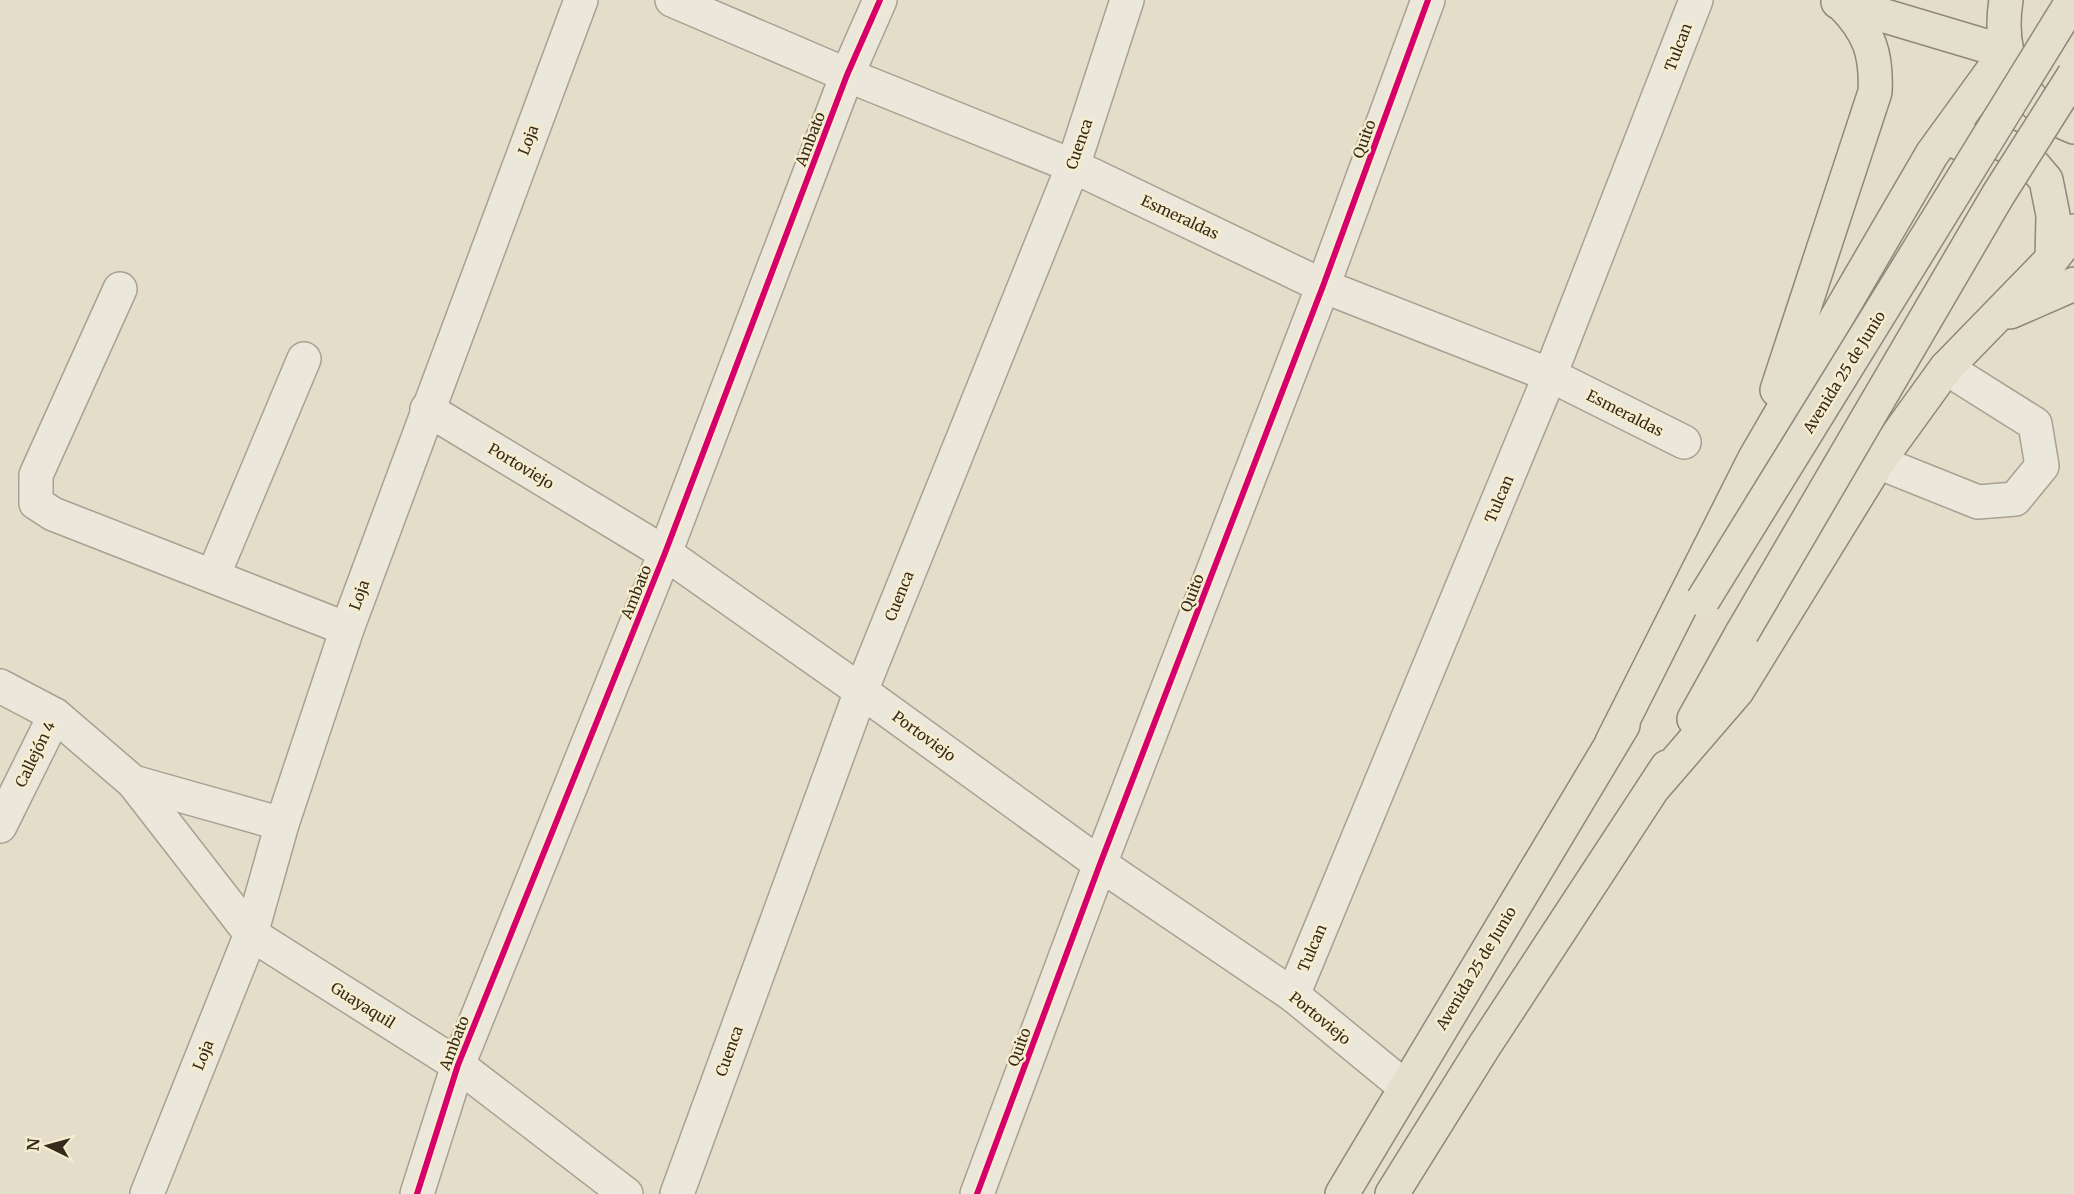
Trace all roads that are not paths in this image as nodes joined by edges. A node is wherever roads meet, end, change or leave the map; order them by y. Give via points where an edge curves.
1 (581, 0) edge
2 (672, 0) edge
3 (880, 0) edge
4 (1126, 0) edge
5 (1428, 0) edge
6 (1696, 0) edge
7 (2006, 0) edge
8 (2073, 0) edge
9 (1838, 2) edge
10 (2006, 52) junction
11 (847, 75) junction
12 (2074, 75) edge
13 (2074, 127) edge
14 (1932, 154) junction
15 (1073, 166) junction
16 (2074, 231) edge
17 (2052, 259) junction
18 (2074, 284) edge
19 (1323, 286) junction
20 (120, 289) dead end
21 (1994, 319) junction
22 (304, 359) dead end
23 (1946, 368) junction
24 (1550, 375) junction
25 (427, 409) junction
26 (1684, 442) dead end
27 (1755, 458) junction
28 (1878, 462) junction
29 (665, 553) junction
30 (213, 576) junction
31 (347, 629) junction
32 (0, 686) edge
33 (861, 691) junction
34 (55, 714) junction
35 (1611, 742) junction
36 (133, 782) junction
37 (1656, 785) junction
38 (282, 824) junction
39 (0, 826) edge
40 (1100, 864) junction
41 (251, 934) junction
42 (1293, 995) junction
43 (458, 1065) junction
44 (1405, 1087) junction
45 (147, 1194) edge
46 (417, 1194) edge
47 (626, 1194) edge
48 (677, 1194) edge
49 (977, 1194) edge
50 (1342, 1194) edge
51 (1392, 1194) edge

1 - 25 street, Loja
2 - 11 street, Esmeraldas
3 - 11 street, Ambato
4 - 15 street, Cuenca
5 - 19 street, Quito
6 - 24 street, Tulcan
7 - 10 main road via 2002,21
8 - 35 main road, Avenida 25 de Junio, bridge via 1703,600
9 - 10 main road
9 - 27 main road via 1856,18 1867,36 1874,55 1875,92
10 - 13 main road via 2016,80 2034,102 2057,120
10 - 14 main road, Avenida 25 de Junio
11 - 15 street, Esmeraldas
11 - 29 street, Ambato
12 - 37 main road, bridge via 1998,195
14 - 17 main road via 1961,142 1991,139 2023,153 2046,180 2053,215
14 - 27 main road, Avenida 25 de Junio
15 - 19 street, Esmeraldas
15 - 33 street, Cuenca
16 - 17 main road
17 - 21 main road
18 - 21 main road
19 - 24 street, Esmeraldas
19 - 40 street, Quito
20 - 30 street via 36,475 36,503 53,514
21 - 23 main road
22 - 30 street
23 - 28 main road
23 - 28 street via 2035,424 2042,466 2015,499 1978,502
24 - 26 street, Esmeraldas
24 - 42 street, Tulcan
25 - 29 street, Portoviejo
25 - 31 street, Loja
27 - 35 main road, Avenida 25 de Junio
28 - 37 main road via 1737,691
29 - 33 street, Portoviejo
29 - 43 street, Ambato
30 - 31 street
31 - 38 street, Loja
32 - 34 street, Guayaquil
33 - 40 street, Portoviejo
33 - 48 street, Cuenca
34 - 36 street, Guayaquil
34 - 39 street, Callejón 4
35 - 44 main road, Avenida 25 de Junio
36 - 38 street, Guayaquil
36 - 41 street, Guayaquil
37 - 51 main road via 1489,1038
38 - 41 street, Loja
40 - 42 street, Portoviejo
40 - 49 street, Quito
41 - 43 street, Guayaquil
41 - 45 street, Loja
42 - 44 street, Portoviejo
43 - 46 street, Ambato
43 - 47 street, Guayaquil
44 - 50 main road, Avenida 25 de Junio

